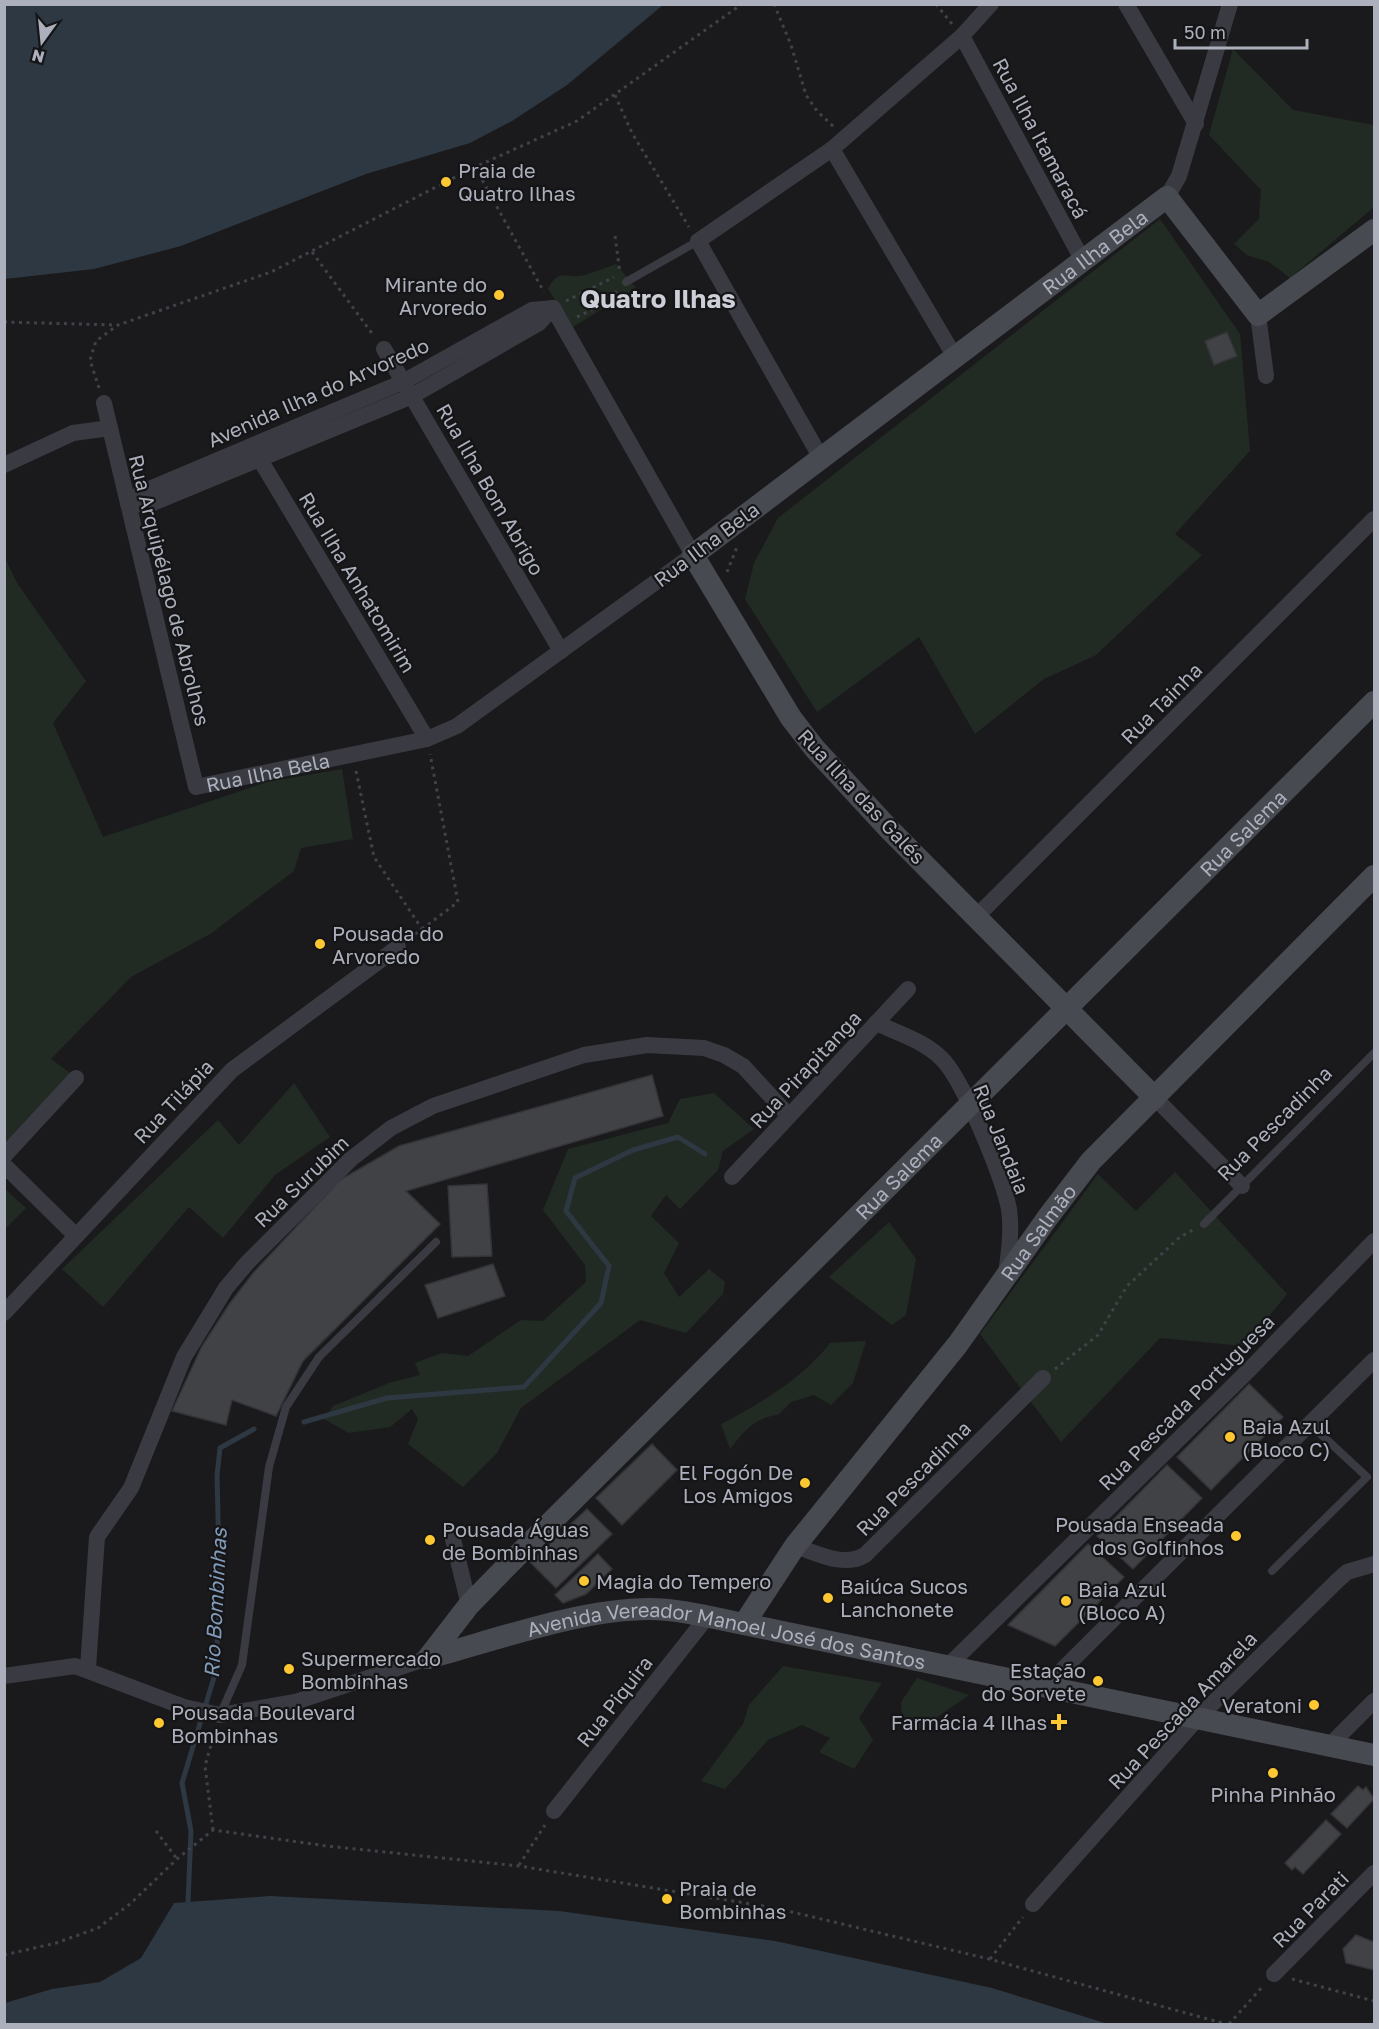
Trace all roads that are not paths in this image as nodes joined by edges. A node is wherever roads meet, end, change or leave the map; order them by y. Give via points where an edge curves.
1 (991, 4) edge
2 (1126, 4) edge
3 (1230, 4) edge
4 (962, 36) junction
5 (1196, 124) junction
6 (832, 149) junction
7 (1167, 197) junction
8 (1374, 231) edge
9 (698, 241) junction
10 (1083, 261) junction
11 (626, 282) road end
12 (553, 308) joint
13 (1258, 315) junction
14 (384, 349) road end
15 (955, 357) junction
16 (1266, 376) dead end
17 (407, 389) junction
18 (104, 403) road end
19 (110, 428) junction
20 (256, 453) junction
21 (821, 458) junction
22 (4, 465) edge
23 (128, 503) junction
24 (1374, 519) edge
25 (693, 555) junction
26 (561, 651) junction
27 (1374, 702) edge
28 (427, 739) junction
29 (196, 787) joint
30 (1374, 876) edge
31 (977, 916) junction
32 (398, 947) road end
33 (908, 989) dead end
34 (1068, 1008) junction
35 (876, 1023) junction
36 (1374, 1053) edge
37 (76, 1078) dead end
38 (1155, 1098) junction
39 (970, 1107) junction
40 (789, 1116) junction
41 (4, 1156) edge
42 (4, 1166) edge
43 (732, 1177) dead end
44 (1242, 1186) junction
45 (1204, 1224) road end
46 (76, 1236) junction
47 (1374, 1241) edge
48 (436, 1242) dead end
49 (1006, 1278) junction
50 (4, 1313) edge
51 (1374, 1360) edge
52 (1043, 1378) road end
53 (1311, 1425) junction
54 (451, 1531) dead end
55 (795, 1546) junction
56 (1374, 1564) edge
57 (1272, 1572) dead end
58 (469, 1605) junction
59 (707, 1617) junction
60 (744, 1624) junction
61 (428, 1658) junction
62 (947, 1667) junction
63 (88, 1668) junction
64 (4, 1676) edge
65 (1045, 1687) junction
66 (1374, 1701) edge
67 (218, 1715) junction
68 (1197, 1719) junction
69 (1329, 1746) junction
70 (1374, 1755) edge
71 (554, 1811) road end
72 (1374, 1873) edge
73 (1033, 1904) road end
74 (1274, 1974) road end

1 - 4 street
2 - 5 street
3 - 5 street
4 - 6 street
4 - 10 street, Rua Ilha Itamaracá
5 - 7 street via 1179,176
6 - 9 street
6 - 15 street
7 - 10 main road, Rua Ilha Bela
7 - 13 main road
8 - 13 main road
9 - 11 lane
9 - 21 street
10 - 15 main road, Rua Ilha Bela
12 - 17 street, Avenida Ilha do Arvoredo via 532,310
12 - 25 street, Rua Ilha das Galés
13 - 16 street
14 - 17 street, Rua Ilha Bom Abrigo
15 - 21 main road, Rua Ilha Bela
17 - 20 street, Avenida Ilha do Arvoredo
17 - 26 street, Rua Ilha Bom Abrigo
18 - 19 street, Rua Arquipélago de Abrolhos
19 - 22 street via 73,433
19 - 23 street, Rua Arquipélago de Abrolhos
20 - 23 street, Avenida Ilha do Arvoredo via 142,492
20 - 28 street, Rua Ilha Anhatomirim
21 - 25 main road, Rua Ilha Bela
23 - 29 street, Rua Arquipélago de Abrolhos
24 - 31 street, Rua Tainha
25 - 26 street, Rua Ilha Bela
25 - 31 main road, Rua Ilha das Galés via 791,717 815,749
26 - 28 street, Rua Ilha Bela via 457,726
27 - 34 main road, Rua Salema
28 - 29 street, Rua Ilha Bela
30 - 38 main road, Rua Salmão
31 - 34 main road, Rua Ilha das Galés
32 - 46 street, Rua Tilápia via 232,1070
33 - 35 street, Rua Pirapitanga
34 - 38 main road, Rua Ilha das Galés
34 - 39 main road, Rua Salema
35 - 39 street, Rua Jandaia via 943,1059
35 - 40 street, Rua Pirapitanga
36 - 44 lane, Rua Pescadinha
37 - 41 street
38 - 44 street, Rua Ilha das Galés
38 - 49 main road, Rua Salmão via 1091,1161
39 - 49 street, Rua Jandaia via 1009,1209
39 - 58 main road, Rua Salema
40 - 43 street, Rua Pirapitanga
40 - 63 street, Rua Surubim via 743,1066 724,1055 704,1048 648,1045 584,1055 433,1106 391,1128 351,1159 247,1263 226,1288 184,1357 130,1488 97,1536
42 - 46 street
44 - 45 lane, Rua Pescadinha
46 - 50 street, Rua Tilápia
47 - 62 street, Rua Pescada Portuguesa via 1250,1370
48 - 67 lane via 319,1357 286,1407 269,1467 242,1665
49 - 55 main road, Rua Salmão via 958,1344
51 - 53 street
52 - 55 street, Rua Pescadinha via 865,1555 842,1561
53 - 57 lane via 1367,1477
53 - 65 street
54 - 58 street
55 - 60 main road, Rua Salmão
56 - 68 street, Rua Pescada Amarela via 1347,1572 1336,1581
58 - 61 main road, Rua Salema
59 - 60 main road, Avenida Vereador Manoel José dos Santos
59 - 61 main road, Avenida Vereador Manoel José dos Santos via 624,1609
59 - 71 street, Rua Piquira
60 - 62 main road, Avenida Vereador Manoel José dos Santos
61 - 67 street, Avenida Vereador Manoel José dos Santos via 295,1701
62 - 65 main road, Avenida Vereador Manoel José dos Santos
63 - 64 street, Avenida Vereador Manoel José dos Santos via 62,1666
63 - 67 street, Avenida Vereador Manoel José dos Santos
65 - 68 main road, Avenida Vereador Manoel José dos Santos
66 - 69 street
68 - 69 main road, Avenida Vereador Manoel José dos Santos
68 - 73 street, Rua Pescada Amarela
69 - 70 main road, Avenida Vereador Manoel José dos Santos
72 - 74 street, Rua Parati

